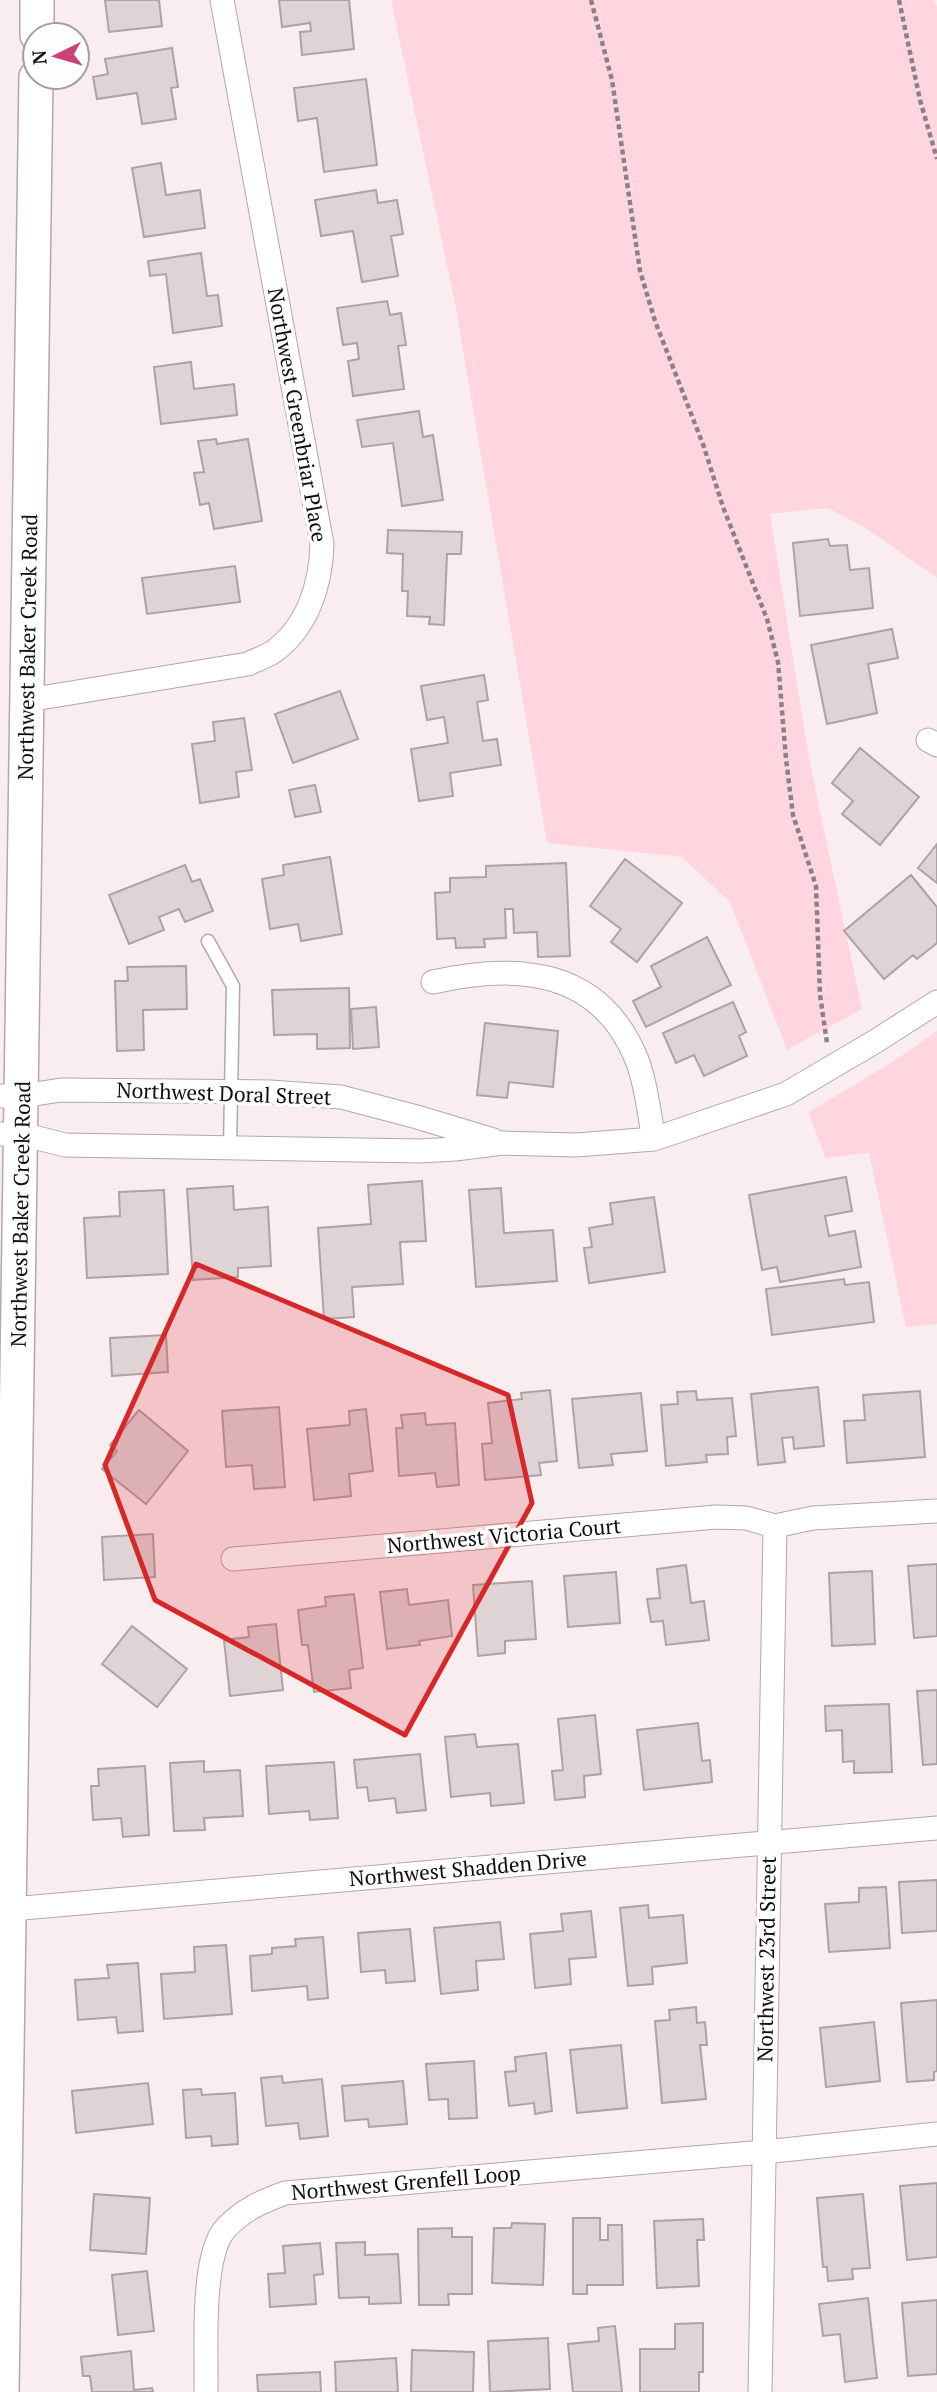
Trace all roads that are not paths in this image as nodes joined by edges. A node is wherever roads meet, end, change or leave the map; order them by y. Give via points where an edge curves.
1 (37, 0) edge
2 (222, 0) edge
3 (37, 21) edge
4 (36, 91) edge
5 (27, 700) junction
6 (208, 941) dead end
7 (433, 982) dead end
8 (937, 1002) edge
9 (231, 1092) junction
10 (11, 1096) edge
11 (11, 1134) edge
12 (654, 1139) junction
13 (503, 1143) junction
14 (230, 1148) junction
15 (8, 1482) edge
16 (937, 1511) edge
17 (775, 1526) junction
18 (233, 1559) dead end
19 (6, 1760) edge
20 (937, 1828) edge
21 (769, 1843) junction
22 (5, 1909) edge
23 (937, 2134) edge
24 (764, 2152) junction
25 (2, 2392) edge
26 (206, 2392) edge
27 (760, 2392) edge

1 - 3 main road
2 - 5 street, Northwest Greenbriar Place via 322,544 315,594 289,638 248,664
4 - 5 main road, Northwest Baker Creek Road
5 - 10 main road, Northwest Baker Creek Road
6 - 9 lane via 233,986
7 - 12 street via 468,974 532,973 570,984 602,1007 622,1030 637,1061
8 - 12 street, Northwest Doral Street via 786,1094
9 - 10 street, Northwest Doral Street via 61,1090
9 - 13 street, Northwest Doral Street via 341,1097
9 - 14 lane
10 - 11 main road, Northwest Baker Creek Road
11 - 14 street, Northwest Doral Street via 65,1145
11 - 15 main road, Northwest Baker Creek Road
12 - 13 street, Northwest Doral Street via 576,1145
13 - 14 street, Northwest Doral Street via 420,1151
15 - 19 main road, Northwest Baker Creek Road
16 - 17 street via 814,1518
17 - 18 street, Northwest Victoria Court via 746,1518 716,1517
17 - 21 street, Northwest 23rd Street
19 - 22 main road, Northwest Baker Creek Road
20 - 21 street, Northwest Shadden Drive
21 - 22 street, Northwest Shadden Drive
21 - 24 street, Northwest 23rd Street
22 - 25 main road, Northwest Baker Creek Road
23 - 24 street, Northwest Grenfell Loop
24 - 26 street, Northwest Grenfell Loop via 285,2193 253,2205 224,2230 213,2252
24 - 27 street, Northwest 23rd Street

